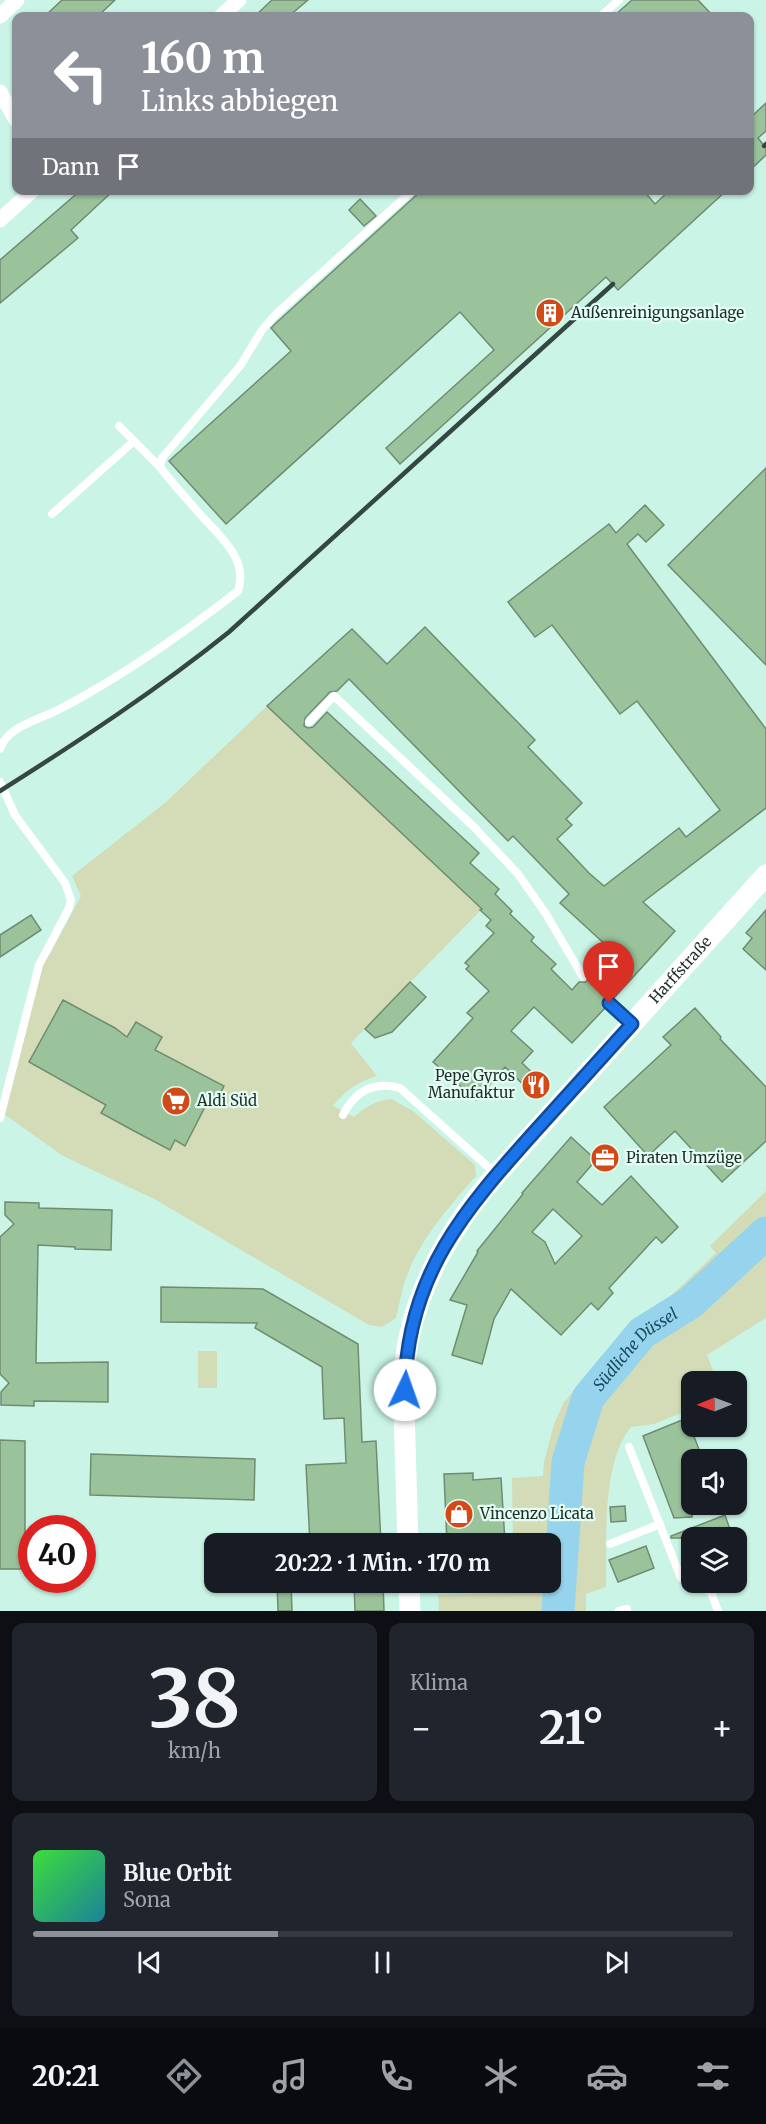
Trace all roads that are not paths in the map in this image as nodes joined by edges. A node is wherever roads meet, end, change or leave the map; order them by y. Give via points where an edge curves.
1 (18, 0) edge
2 (239, 0) edge
3 (619, 0) edge
4 (226, 12) edge
5 (606, 12) edge
6 (0, 16) edge
7 (0, 92) edge
8 (12, 113) edge
9 (28, 195) edge
10 (407, 195) edge
11 (0, 220) edge
12 (119, 426) dead end
13 (134, 441) junction
14 (160, 467) junction
15 (52, 514) dead end
16 (309, 722) dead end
17 (0, 750) edge
18 (0, 782) edge
19 (766, 875) edge
20 (583, 977) dead end
21 (609, 1003) dead end
22 (632, 1024) junction
23 (343, 1115) dead end
24 (0, 1118) edge
25 (497, 1174) junction
26 (629, 1447) dead end
27 (660, 1524) junction
28 (408, 1533) edge
29 (610, 1544) dead end
30 (409, 1593) edge
31 (410, 1611) edge
32 (718, 1611) edge

1 - 6 street
2 - 4 street
3 - 5 lane
7 - 8 street
9 - 11 street
10 - 14 lane via 275,315 240,366 162,458
12 - 13 lane
13 - 14 lane
13 - 15 lane
14 - 17 lane via 228,543 240,573 238,591 126,670 7,736
16 - 20 lane via 334,696 473,826 518,874
18 - 24 lane via 21,825 64,883 71,900 39,965
19 - 22 street, Harffstraße
21 - 22 lane
22 - 25 street, Harffstraße
23 - 25 lane via 348,1104 368,1088 400,1088
25 - 28 street, Harffstraße via 443,1247 423,1292 408,1342 404,1395
26 - 27 lane
27 - 29 lane
27 - 32 lane via 681,1578 711,1592
30 - 31 street

